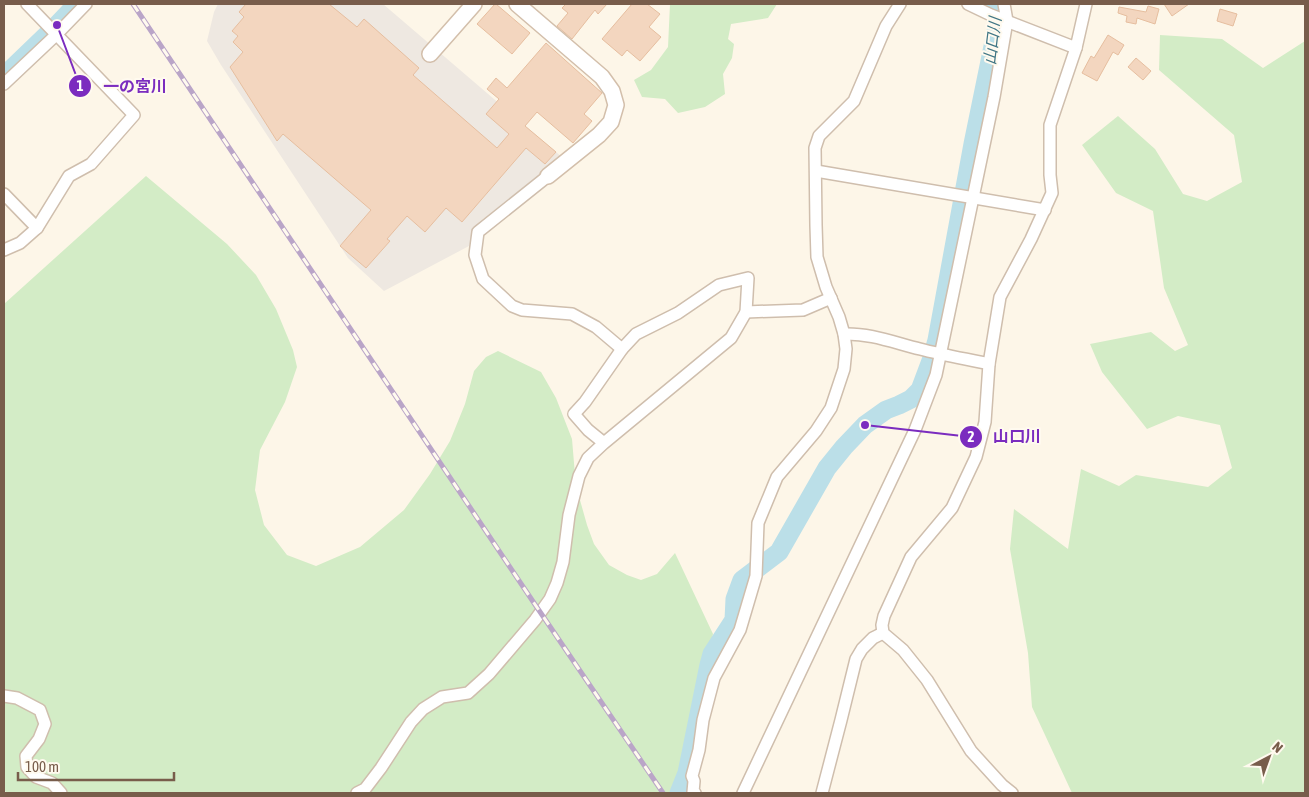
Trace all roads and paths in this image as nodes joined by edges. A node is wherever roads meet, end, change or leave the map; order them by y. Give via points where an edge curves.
1 (27, 4) edge
2 (86, 4) edge
3 (474, 4) edge
4 (517, 4) edge
5 (900, 4) edge
6 (968, 4) edge
7 (1004, 4) edge
8 (1086, 4) edge
9 (1006, 21) junction
10 (56, 35) junction
11 (1076, 48) junction
12 (430, 54) dead end
13 (4, 84) edge
14 (816, 171) junction
15 (548, 176) joint
16 (4, 194) edge
17 (973, 198) junction
18 (1045, 210) junction
19 (37, 228) junction
20 (4, 250) edge
21 (831, 298) junction
22 (746, 312) junction
23 (844, 334) junction
24 (622, 349) junction
25 (940, 353) junction
26 (989, 364) junction
27 (604, 442) junction
28 (882, 633) junction
29 (4, 696) edge
30 (694, 781) junction
31 (60, 793) edge
32 (356, 793) edge
33 (689, 793) edge
34 (695, 793) edge
35 (743, 793) edge
36 (822, 793) edge
37 (1012, 793) edge

1 - 10 street
2 - 10 street
3 - 12 street
4 - 15 street via 602,77 612,91 616,105 611,122 599,135
5 - 14 street via 886,26 854,101 819,136 815,148
6 - 9 street
7 - 9 street
8 - 11 street
9 - 11 street
9 - 17 street
10 - 13 street
10 - 19 street via 134,116 91,164 69,176
11 - 18 street via 1050,125 1052,194
14 - 17 street
14 - 21 street via 817,257
15 - 24 street via 478,232 475,255 483,279 512,306 522,310 572,314 596,327
16 - 19 street
17 - 18 street
17 - 25 street
18 - 26 street via 1000,297
19 - 20 street via 20,243
21 - 22 street via 803,310
21 - 23 street
22 - 24 street via 748,278 720,285 678,314 636,334
22 - 27 street via 731,338
23 - 25 street via 875,337
23 - 30 street via 844,369 831,408 777,477 758,523 756,576 740,630 714,678 692,776
24 - 27 street via 586,402 574,414
25 - 26 street
25 - 35 street via 936,374 915,430
26 - 28 street via 985,422 976,457 952,508 911,557 884,616
27 - 32 street via 588,458 579,476 569,515 563,562 550,599 489,674 468,693 442,697 423,709 365,789
28 - 36 street via 873,638 856,659
28 - 37 street via 903,650 928,680 971,751
29 - 31 street via 17,698 40,710 46,724 26,756 27,767 36,777 52,783
30 - 33 street
30 - 34 street

